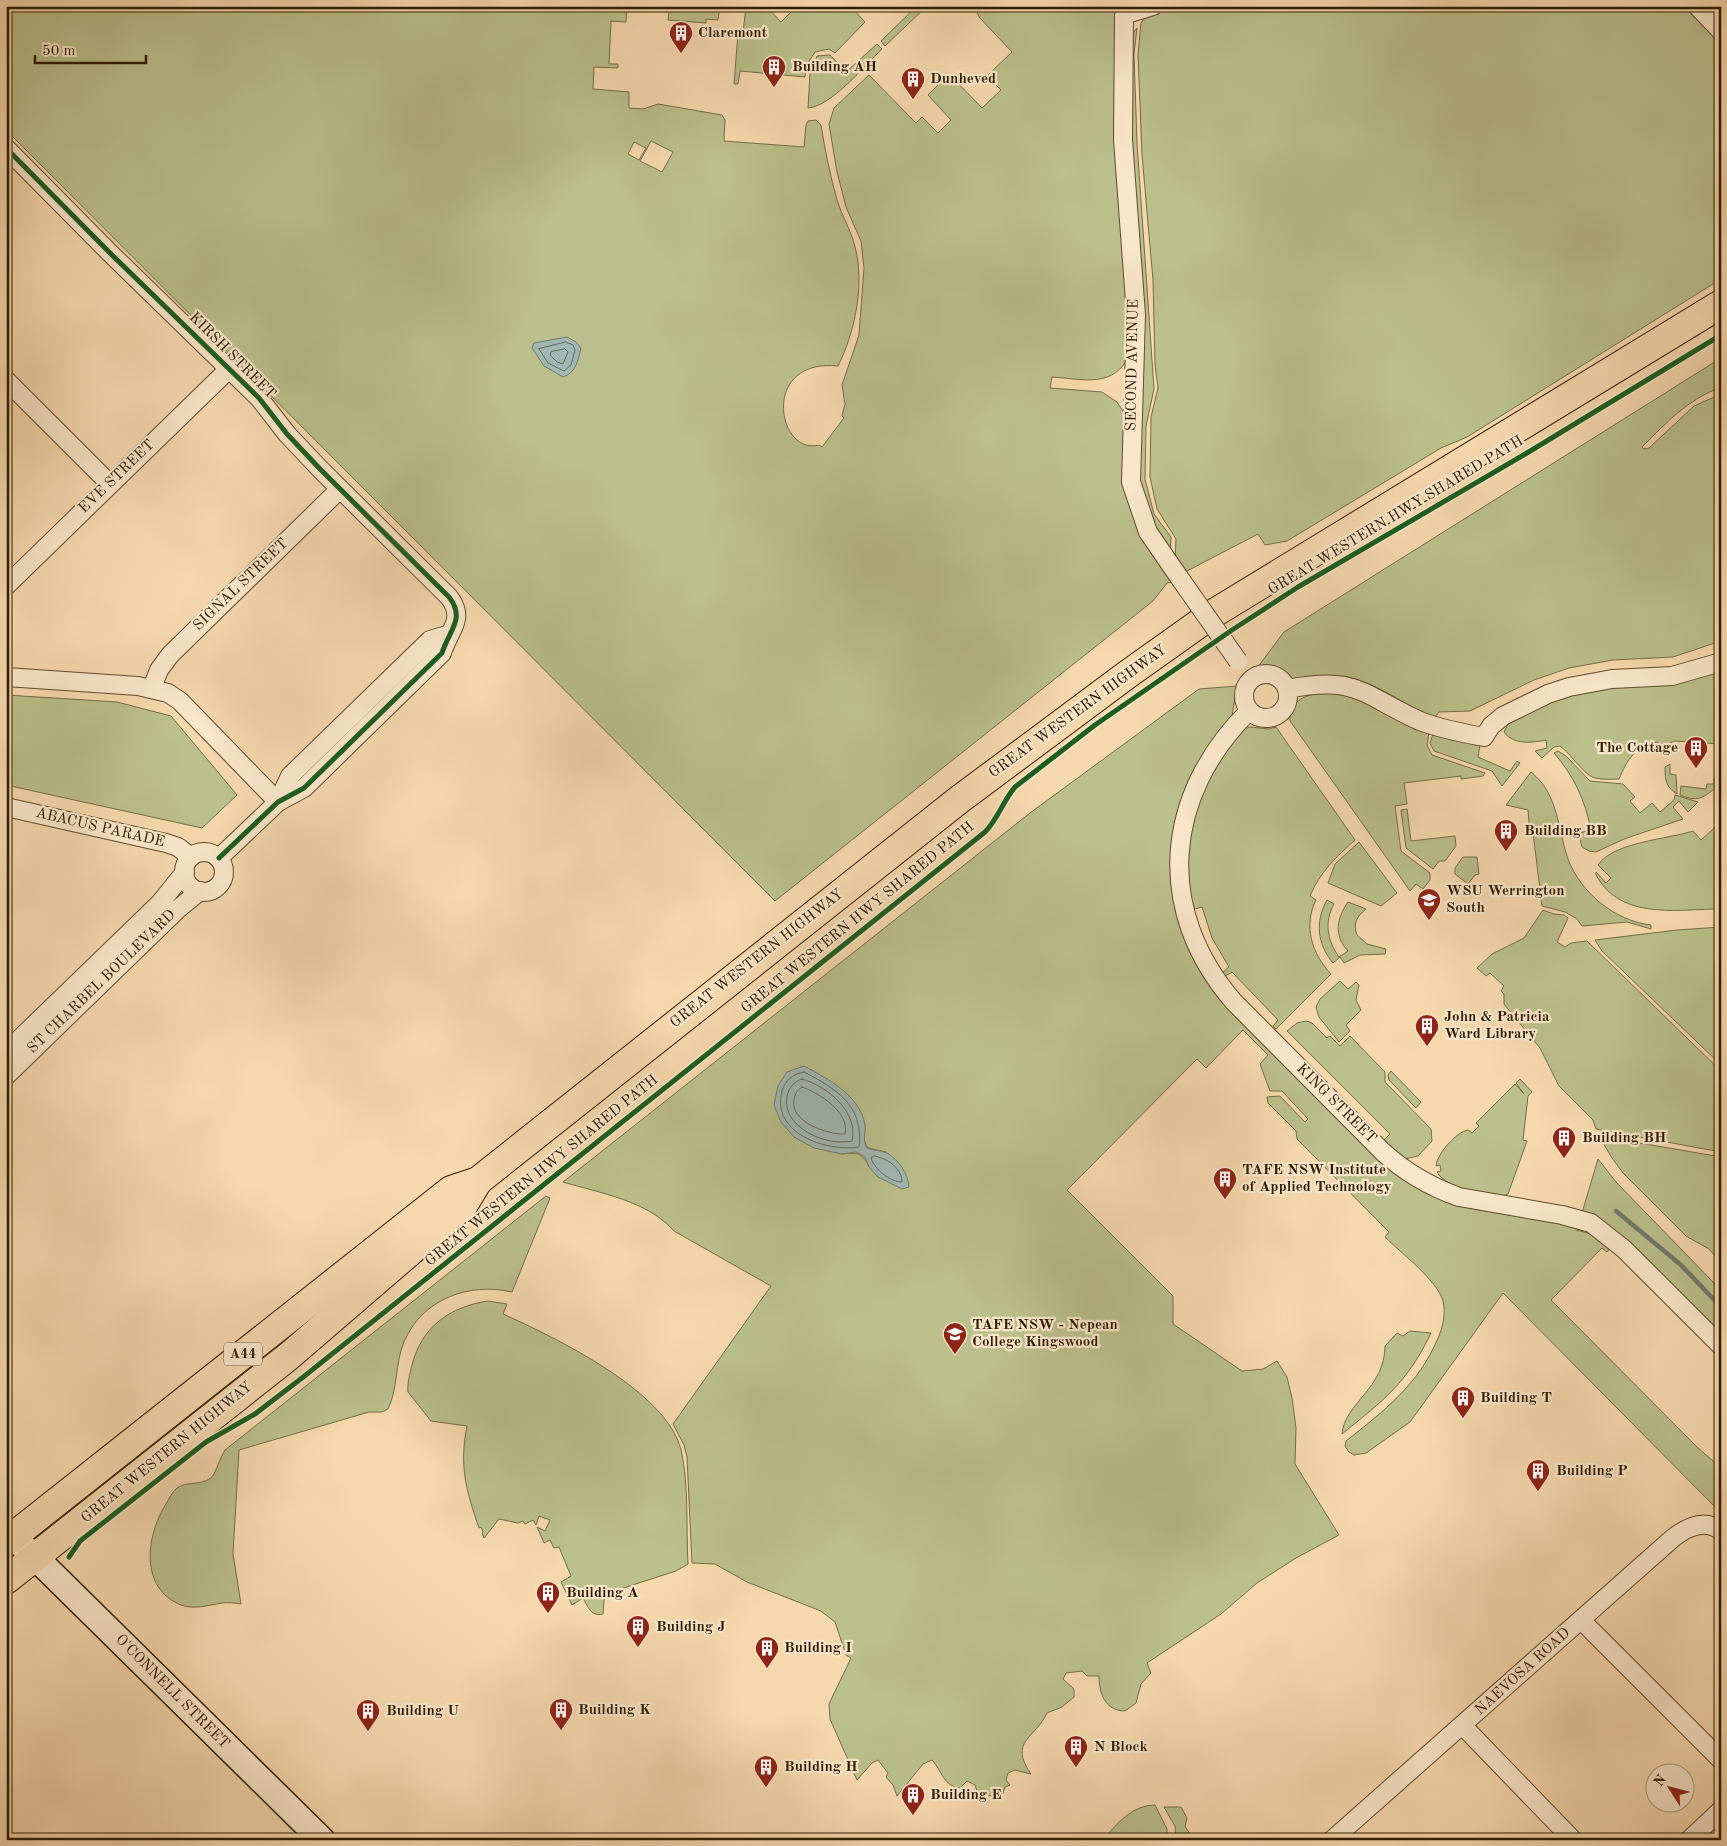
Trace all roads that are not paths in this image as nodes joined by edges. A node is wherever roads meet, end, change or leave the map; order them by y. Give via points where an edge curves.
1 (1153, 6) edge
2 (1697, 6) edge
3 (1721, 31) edge
4 (6, 148) edge
5 (1721, 304) edge
6 (229, 369) junction
7 (6, 380) edge
8 (110, 484) junction
9 (340, 489) junction
10 (6, 586) edge
11 (1721, 662) edge
12 (6, 677) edge
13 (1251, 680) junction
14 (152, 688) junction
15 (1287, 689) junction
16 (1249, 711) junction
17 (278, 802) junction
18 (6, 807) edge
19 (219, 858) junction
20 (188, 864) junction
21 (200, 891) junction
22 (6, 1052) edge
23 (6, 1076) edge
24 (1721, 1346) edge
25 (1721, 1531) edge
26 (17, 1542) edge
27 (6, 1580) edge
28 (1581, 1620) junction
29 (1463, 1726) junction
30 (1721, 1760) edge
31 (1721, 1810) edge
32 (1343, 1836) edge
33 (322, 1840) edge
34 (1573, 1840) edge
35 (1689, 1840) edge

1 - 13 street, SECOND AVENUE, bridge via 1124,15 1123,140 1136,314 1131,482 1148,532
2 - 3 street
4 - 6 street, KIRSH STREET
5 - 26 highway, GREAT WESTERN HIGHWAY / A44 via 1270,578 1181,636 952,805 478,1181 463,1206 289,1356
6 - 8 street, EVE STREET
6 - 9 street, KIRSH STREET
7 - 8 street
8 - 10 street, EVE STREET
9 - 14 street, SIGNAL STREET via 170,655
9 - 17 street, KIRSH STREET via 454,604 457,619 448,635 430,640 290,776
11 - 15 street via 1672,676 1569,687 1503,716 1484,737 1422,722 1350,686 1333,683
12 - 14 street
13 - 15 street via 1261,675 1273,675
13 - 16 street via 1244,693
14 - 17 street via 180,701
15 - 16 street via 1288,703 1278,716 1264,719
16 - 24 street, KING STREET via 1207,761 1191,797 1181,839 1180,876 1185,912 1192,937 1216,979 1240,1008 1400,1168 1459,1197 1562,1215 1591,1224 1624,1249
17 - 19 street
18 - 20 street, ABACUS PARADE via 166,843 178,847
19 - 20 street via 202,852
19 - 21 street via 224,869 222,881 213,890
20 - 21 street via 188,882
20 - 22 street, ST CHARBEL BOULEVARD via 160,903
21 - 23 street, ST CHARBEL BOULEVARD
25 - 28 street, NAEVOSA ROAD via 1703,1524 1687,1527
26 - 27 highway, GREAT WESTERN HIGHWAY / A44
26 - 33 street, O'CONNELL STREET
28 - 29 street, NAEVOSA ROAD
28 - 30 street
29 - 32 street, NAEVOSA ROAD
29 - 34 street
31 - 35 street

